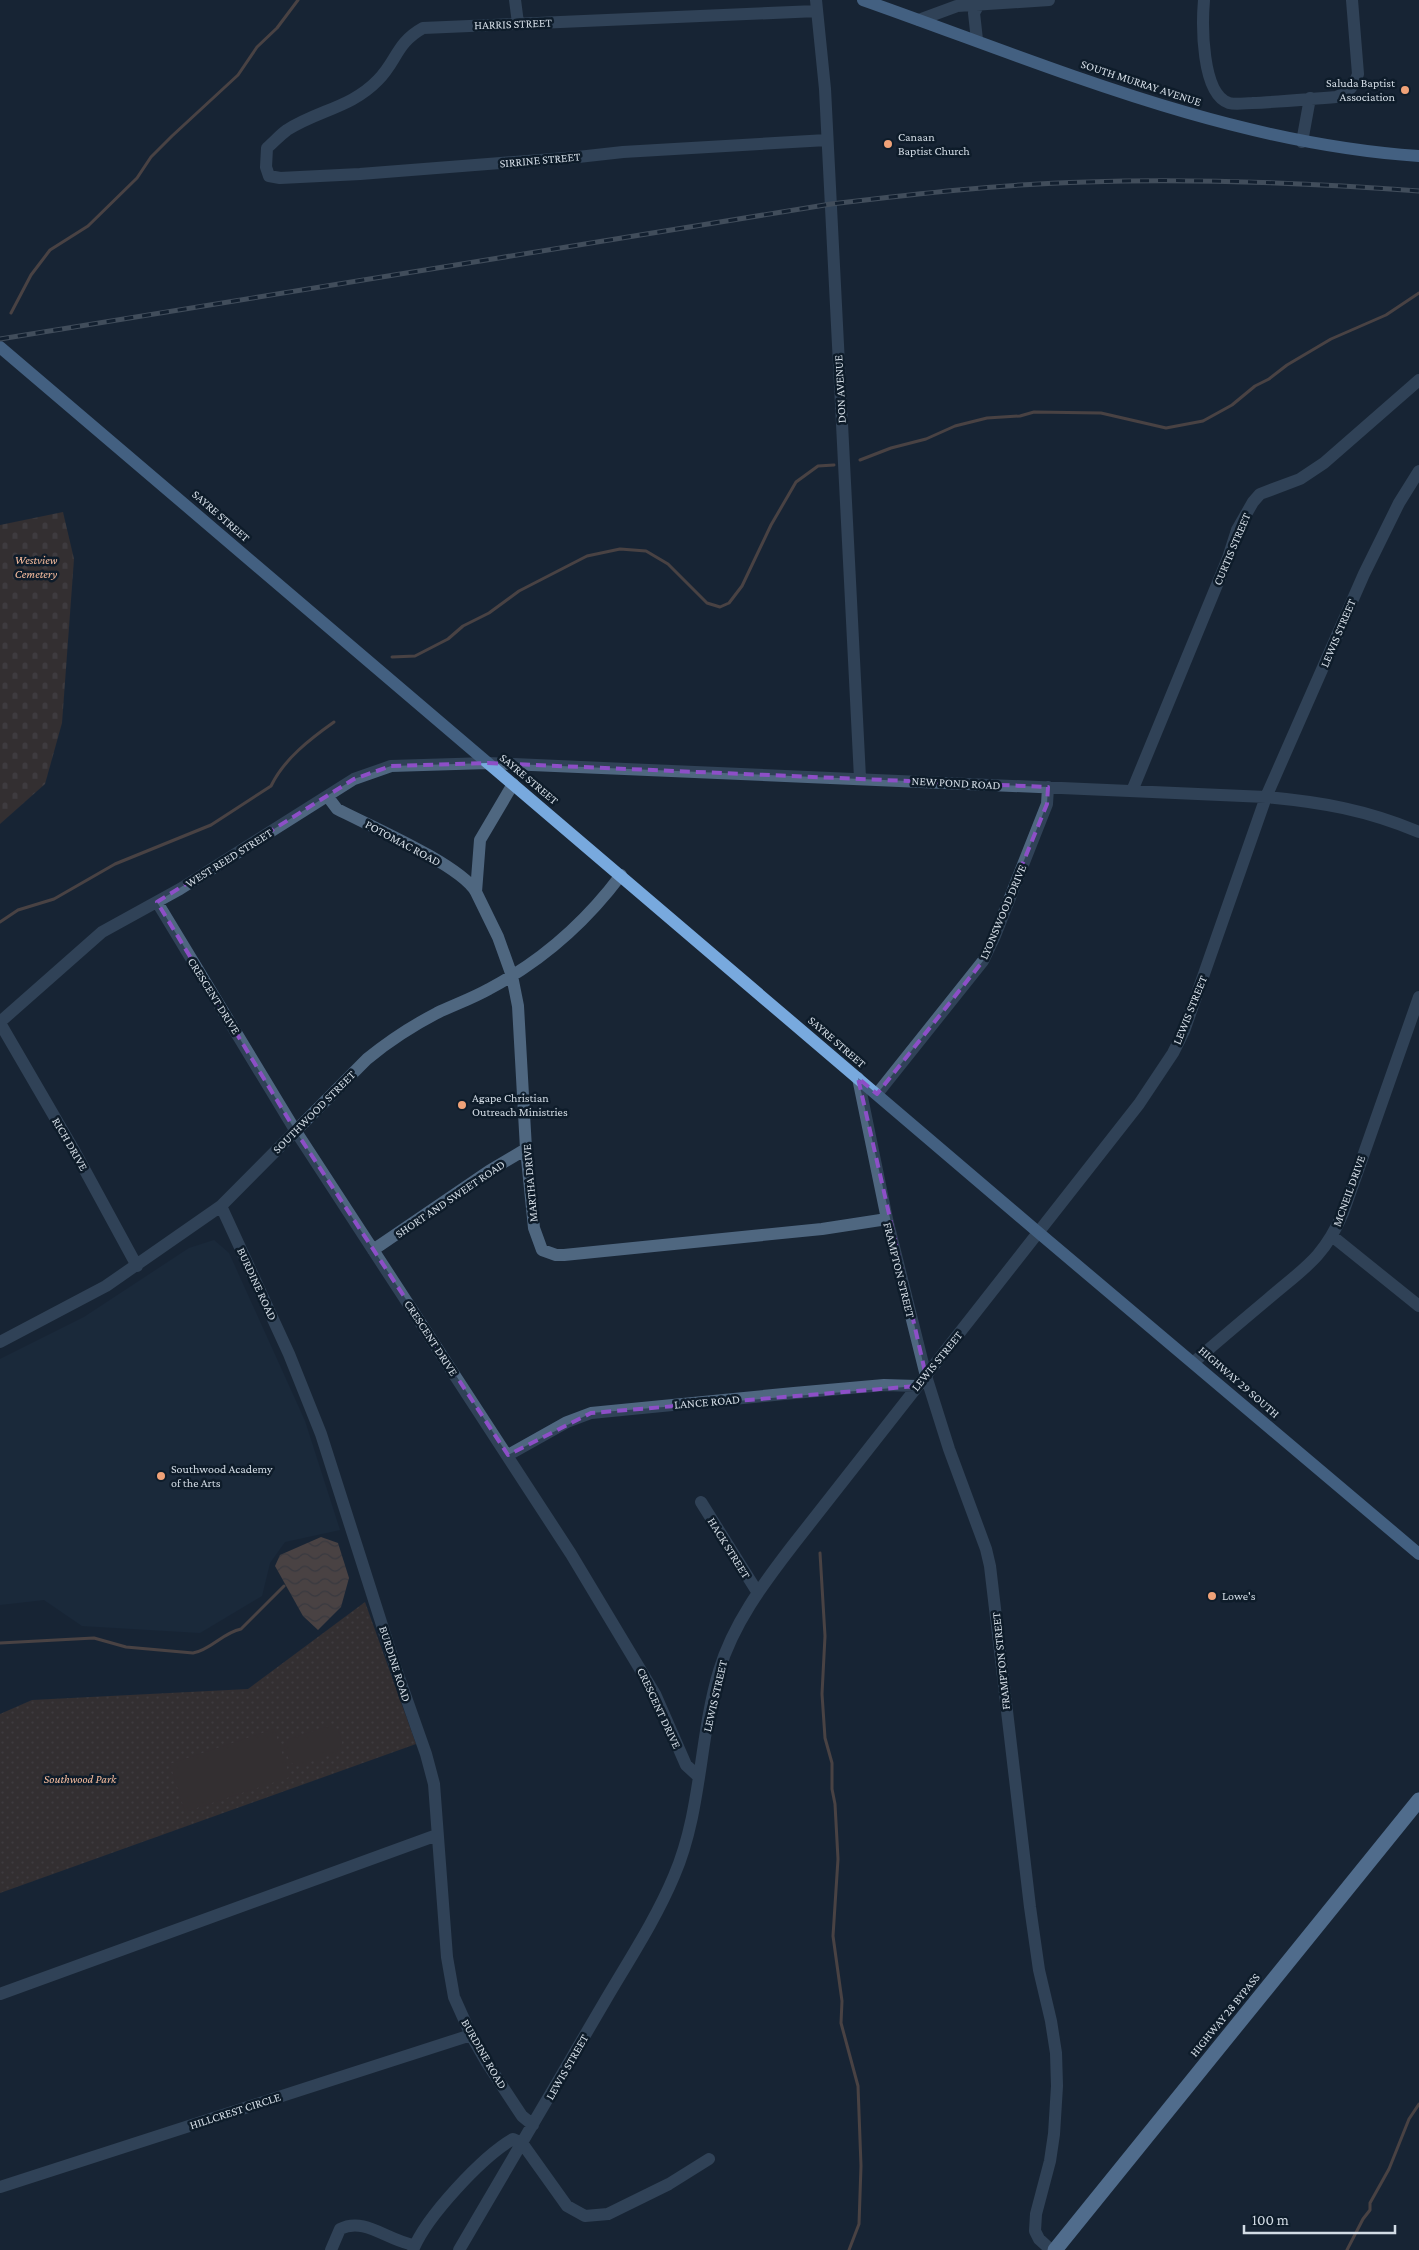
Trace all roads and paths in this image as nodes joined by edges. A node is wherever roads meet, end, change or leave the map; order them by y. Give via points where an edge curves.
1 (515, 0) edge
2 (863, 0) edge
3 (1031, 0) edge
4 (1050, 0) edge
5 (1204, 0) edge
6 (1352, 0) edge
7 (979, 4) junction
8 (817, 5) edge
9 (919, 20) junction
10 (518, 23) junction
11 (977, 40) junction
12 (1310, 98) junction
13 (827, 140) junction
14 (1302, 142) junction
15 (1419, 156) edge
16 (266, 161) joint
17 (0, 347) edge
18 (1419, 380) edge
19 (1419, 470) edge
20 (488, 763) junction
21 (860, 778) junction
22 (513, 784) junction
23 (1048, 787) junction
24 (1132, 790) junction
25 (328, 797) junction
26 (1266, 797) junction
27 (1419, 832) edge
28 (621, 875) junction
29 (476, 892) junction
30 (156, 902) junction
31 (512, 976) junction
32 (1419, 997) edge
33 (0, 1023) edge
34 (858, 1078) junction
35 (877, 1094) junction
36 (295, 1130) junction
37 (526, 1149) junction
38 (221, 1206) junction
39 (887, 1219) junction
40 (1039, 1233) junction
41 (1332, 1236) junction
42 (373, 1250) junction
43 (137, 1266) junction
44 (1419, 1306) edge
45 (0, 1342) edge
46 (1194, 1362) junction
47 (926, 1376) junction
48 (917, 1386) junction
49 (508, 1455) junction
50 (700, 1502) dead end
51 (1419, 1554) edge
52 (758, 1593) junction
53 (699, 1777) junction
54 (1419, 1800) edge
55 (437, 1836) junction
56 (0, 1994) edge
57 (471, 2035) junction
58 (533, 2125) junction
59 (522, 2143) junction
60 (709, 2159) dead end
61 (0, 2187) edge
62 (414, 2248) edge
63 (331, 2250) edge
64 (459, 2250) edge
65 (1051, 2250) edge
66 (1055, 2250) edge

1 - 10 street
2 - 9 main road, SOUTH MURRAY AVENUE
3 - 4 street
3 - 7 street
5 - 12 street via 1204,52 1218,96 1229,103
6 - 12 street via 1358,64 1354,86 1349,92 1336,97
7 - 9 street via 958,6
7 - 11 street via 974,14
8 - 10 street, HARRIS STREET via 616,21
8 - 13 street, DON AVENUE
9 - 11 main road, SOUTH MURRAY AVENUE
10 - 16 street, HARRIS STREET via 423,28 412,34 379,79 354,100 286,131 267,148
11 - 14 main road, SOUTH MURRAY AVENUE via 1156,105
12 - 14 street
13 - 16 street, SIRRINE STREET via 280,178 269,176
13 - 21 street, DON AVENUE
14 - 15 main road, SOUTH MURRAY AVENUE
17 - 20 main road, SAYRE STREET
18 - 24 street, CURTIS STREET via 1324,463 1300,479 1270,489 1252,502 1237,530
19 - 26 street, LEWIS STREET via 1364,574
20 - 21 street, NEW POND ROAD
20 - 22 main road, SAYRE STREET
20 - 25 street, WEST REED STREET via 391,766 354,780
21 - 23 street, NEW POND ROAD
22 - 28 main road, SAYRE STREET
22 - 29 street via 480,840
23 - 24 street, NEW POND ROAD
23 - 35 street, LYONSWOOD DRIVE via 1047,804 982,962
24 - 26 street, NEW POND ROAD
25 - 29 street, POTOMAC ROAD via 337,809 439,862 471,883
25 - 30 street, WEST REED STREET
26 - 27 street, NEW POND ROAD via 1371,813
26 - 40 street, LEWIS STREET via 1195,1004 1173,1053 1139,1104
28 - 31 street, SOUTHWOOD STREET via 581,923 547,953
28 - 34 main road, SAYRE STREET
29 - 31 street, MARTHA DRIVE
30 - 33 street, WEST REED STREET via 102,932
30 - 36 street, CRESCENT DRIVE
31 - 36 street, SOUTHWOOD STREET via 394,1038 367,1059
31 - 37 street, MARTHA DRIVE via 520,1022
32 - 41 street, MCNEIL DRIVE
33 - 43 street, RICH DRIVE
34 - 35 main road, SAYRE STREET
34 - 39 street, FRAMPTON STREET
35 - 40 main road, SAYRE STREET
36 - 38 street, SOUTHWOOD STREET
36 - 42 street, CRESCENT DRIVE
37 - 39 street, MARTHA DRIVE via 534,1228 542,1250 556,1255 813,1230
37 - 42 street, SHORT AND SWEET ROAD
38 - 43 street, SOUTHWOOD STREET
38 - 55 street, BURDINE ROAD via 322,1434 426,1754 434,1784
39 - 47 street, FRAMPTON STREET
40 - 46 main road, HIGHWAY 29 SOUTH
40 - 47 street, LEWIS STREET
41 - 44 street
41 - 46 street, MCNEIL DRIVE via 1301,1273
42 - 49 street, CRESCENT DRIVE
43 - 45 street, SOUTHWOOD STREET
46 - 51 main road, HIGHWAY 29 SOUTH
47 - 48 street, LEWIS STREET
47 - 65 street, FRAMPTON STREET via 986,1548 994,1589 1030,1907 1056,2053 1054,2134 1035,2231 1039,2240
48 - 49 street, LANCE ROAD via 821,1391 591,1413 567,1422
48 - 52 street, LEWIS STREET
49 - 53 street, CRESCENT DRIVE via 636,1659 686,1765
50 - 52 street, HACK STREET
52 - 53 street, LEWIS STREET via 736,1629 719,1671
53 - 58 street, LEWIS STREET via 691,1827 673,1878 641,1940
54 - 66 highway, HIGHWAY 28 BYPASS
55 - 56 street
55 - 57 street, BURDINE ROAD via 449,1972 454,1997
57 - 58 street, BURDINE ROAD via 522,2116
57 - 61 street, HILLCREST CIRCLE
58 - 59 street, LEWIS STREET
59 - 60 street via 567,2206 584,2216 608,2214 669,2184
59 - 62 street via 513,2139 504,2144 475,2171 428,2223
59 - 64 street, LEWIS STREET
62 - 63 street via 368,2227 347,2225 340,2229

